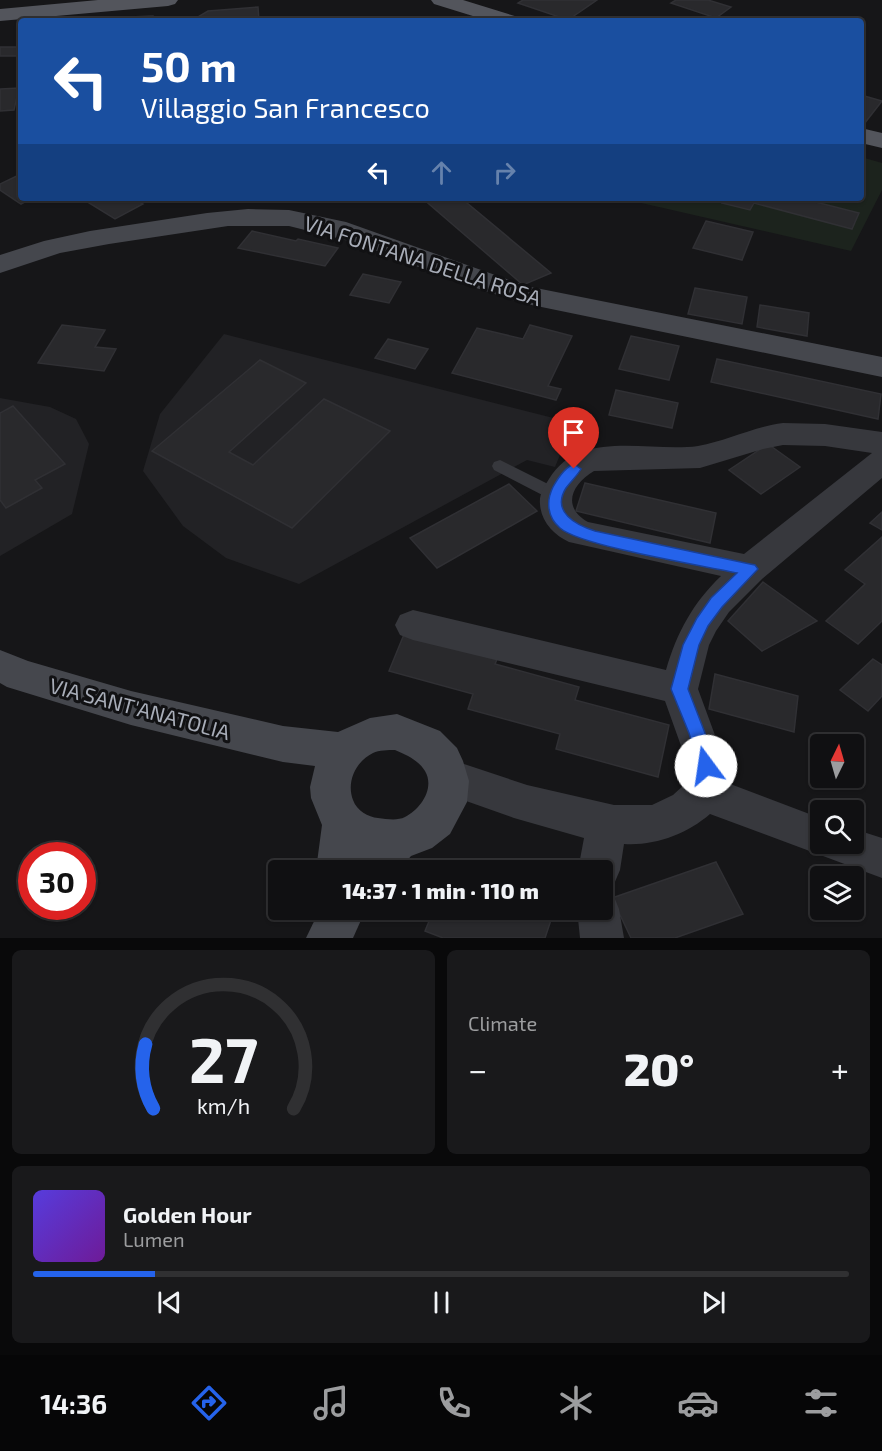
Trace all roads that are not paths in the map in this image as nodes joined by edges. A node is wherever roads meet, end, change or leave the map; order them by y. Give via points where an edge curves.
1 (168, 0) edge
2 (441, 0) edge
3 (475, 5) edge
4 (0, 15) edge
5 (504, 18) edge
6 (864, 136) edge
7 (882, 141) edge
8 (0, 265) edge
9 (882, 367) edge
10 (882, 443) edge
11 (882, 461) edge
12 (500, 466) dead end
13 (556, 495) junction
14 (750, 569) junction
15 (413, 625) dead end
16 (0, 666) edge
17 (680, 689) junction
18 (339, 787) junction
19 (445, 794) junction
20 (704, 794) junction
21 (607, 826) junction
22 (810, 833) edge
23 (864, 852) edge
24 (384, 855) edge
25 (882, 858) edge
26 (340, 860) edge
27 (601, 860) edge
28 (326, 920) edge
29 (338, 920) edge
30 (600, 920) edge
31 (322, 938) edge
32 (329, 938) edge
33 (602, 938) edge

1 - 4 main road
2 - 3 main road
3 - 5 main road
6 - 7 main road
8 - 9 main road, VIA FONTANA DELLA ROSA via 67,243 232,217 286,217 332,227 522,294
10 - 13 street via 786,435 748,442 705,457 597,459 574,469
11 - 14 street
12 - 13 lane
13 - 14 street via 558,515 581,533
14 - 17 street via 702,622 691,645
15 - 17 street
16 - 18 main road, VIA SANT'ANATOLIA via 100,699 283,744
17 - 20 street via 704,757
18 - 19 main road via 359,740 397,732 415,736 443,760
18 - 24 main road, VIA SANT'ANATOLIA via 359,834 377,840
18 - 26 main road
19 - 21 street via 510,800
19 - 24 main road, VIA SANT'ANATOLIA via 431,824
20 - 21 street via 668,820
20 - 22 street
21 - 27 street
23 - 25 street
28 - 31 main road
29 - 32 main road
30 - 33 street

